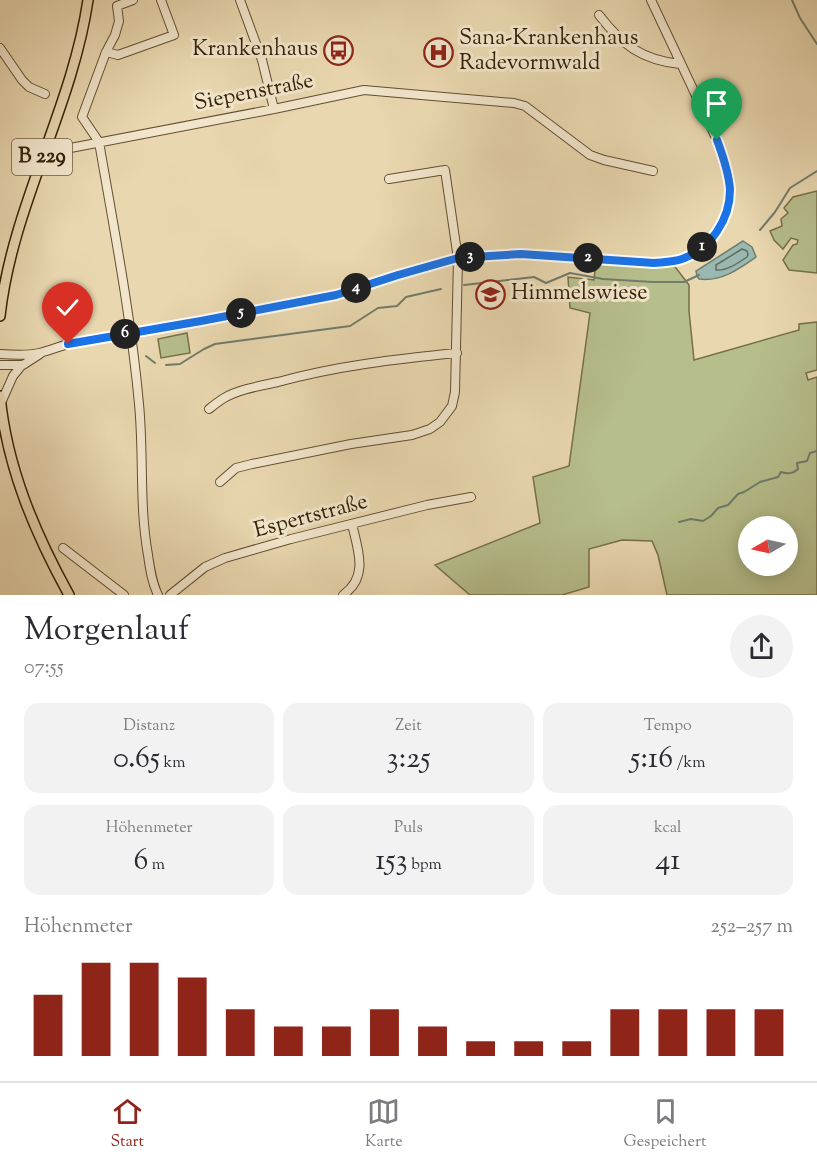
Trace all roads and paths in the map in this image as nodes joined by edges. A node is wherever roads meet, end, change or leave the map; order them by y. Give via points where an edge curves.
1 (88, 0) edge
2 (133, 0) edge
3 (161, 0) edge
4 (240, 0) edge
5 (651, 0) edge
6 (599, 15) dead end
7 (0, 48) edge
8 (106, 52) junction
9 (680, 64) junction
10 (45, 94) dead end
11 (274, 109) junction
12 (99, 142) junction
13 (60, 150) dead end
14 (653, 171) dead end
15 (389, 179) dead end
16 (458, 258) junction
17 (1, 306) edge
18 (0, 316) edge
19 (130, 333) junction
20 (41, 353) junction
21 (457, 353) junction
22 (0, 354) edge
23 (0, 365) edge
24 (23, 365) junction
25 (0, 396) edge
26 (0, 402) edge
27 (209, 409) dead end
28 (220, 482) dead end
29 (471, 497) dead end
30 (352, 524) junction
31 (63, 548) dead end
32 (69, 595) edge
33 (124, 595) edge
34 (158, 595) edge
35 (170, 595) edge
36 (343, 595) edge

1 - 17 main road, B 229 via 70,80 18,230
2 - 8 street via 117,6 119,21
3 - 8 street via 174,35 118,55
4 - 11 street via 262,60
5 - 9 street
6 - 9 street via 621,40 637,51 663,62
7 - 10 street via 22,80
8 - 12 street via 82,117
9 - 16 street via 717,140 729,181 728,211 706,244 689,256 654,263 521,254
11 - 12 street, Siepenstraße
11 - 14 street, Siepenstraße via 364,90 514,103 525,106 590,155
12 - 13 street, Siepenstraße
12 - 19 street
15 - 16 street via 445,170
16 - 19 street via 336,295
16 - 21 street
17 - 18 main road, B 229
19 - 20 street
19 - 34 street via 140,414 144,531
20 - 22 street
20 - 24 street
21 - 27 street via 299,376 240,392
21 - 28 street via 452,406 430,429 236,468
23 - 24 street
24 - 26 street
25 - 26 main road
26 - 32 main road via 10,456 23,496
29 - 30 street, Espertstraße
30 - 35 street, Espertstraße via 214,562
30 - 36 street via 360,567 352,586
31 - 33 street

